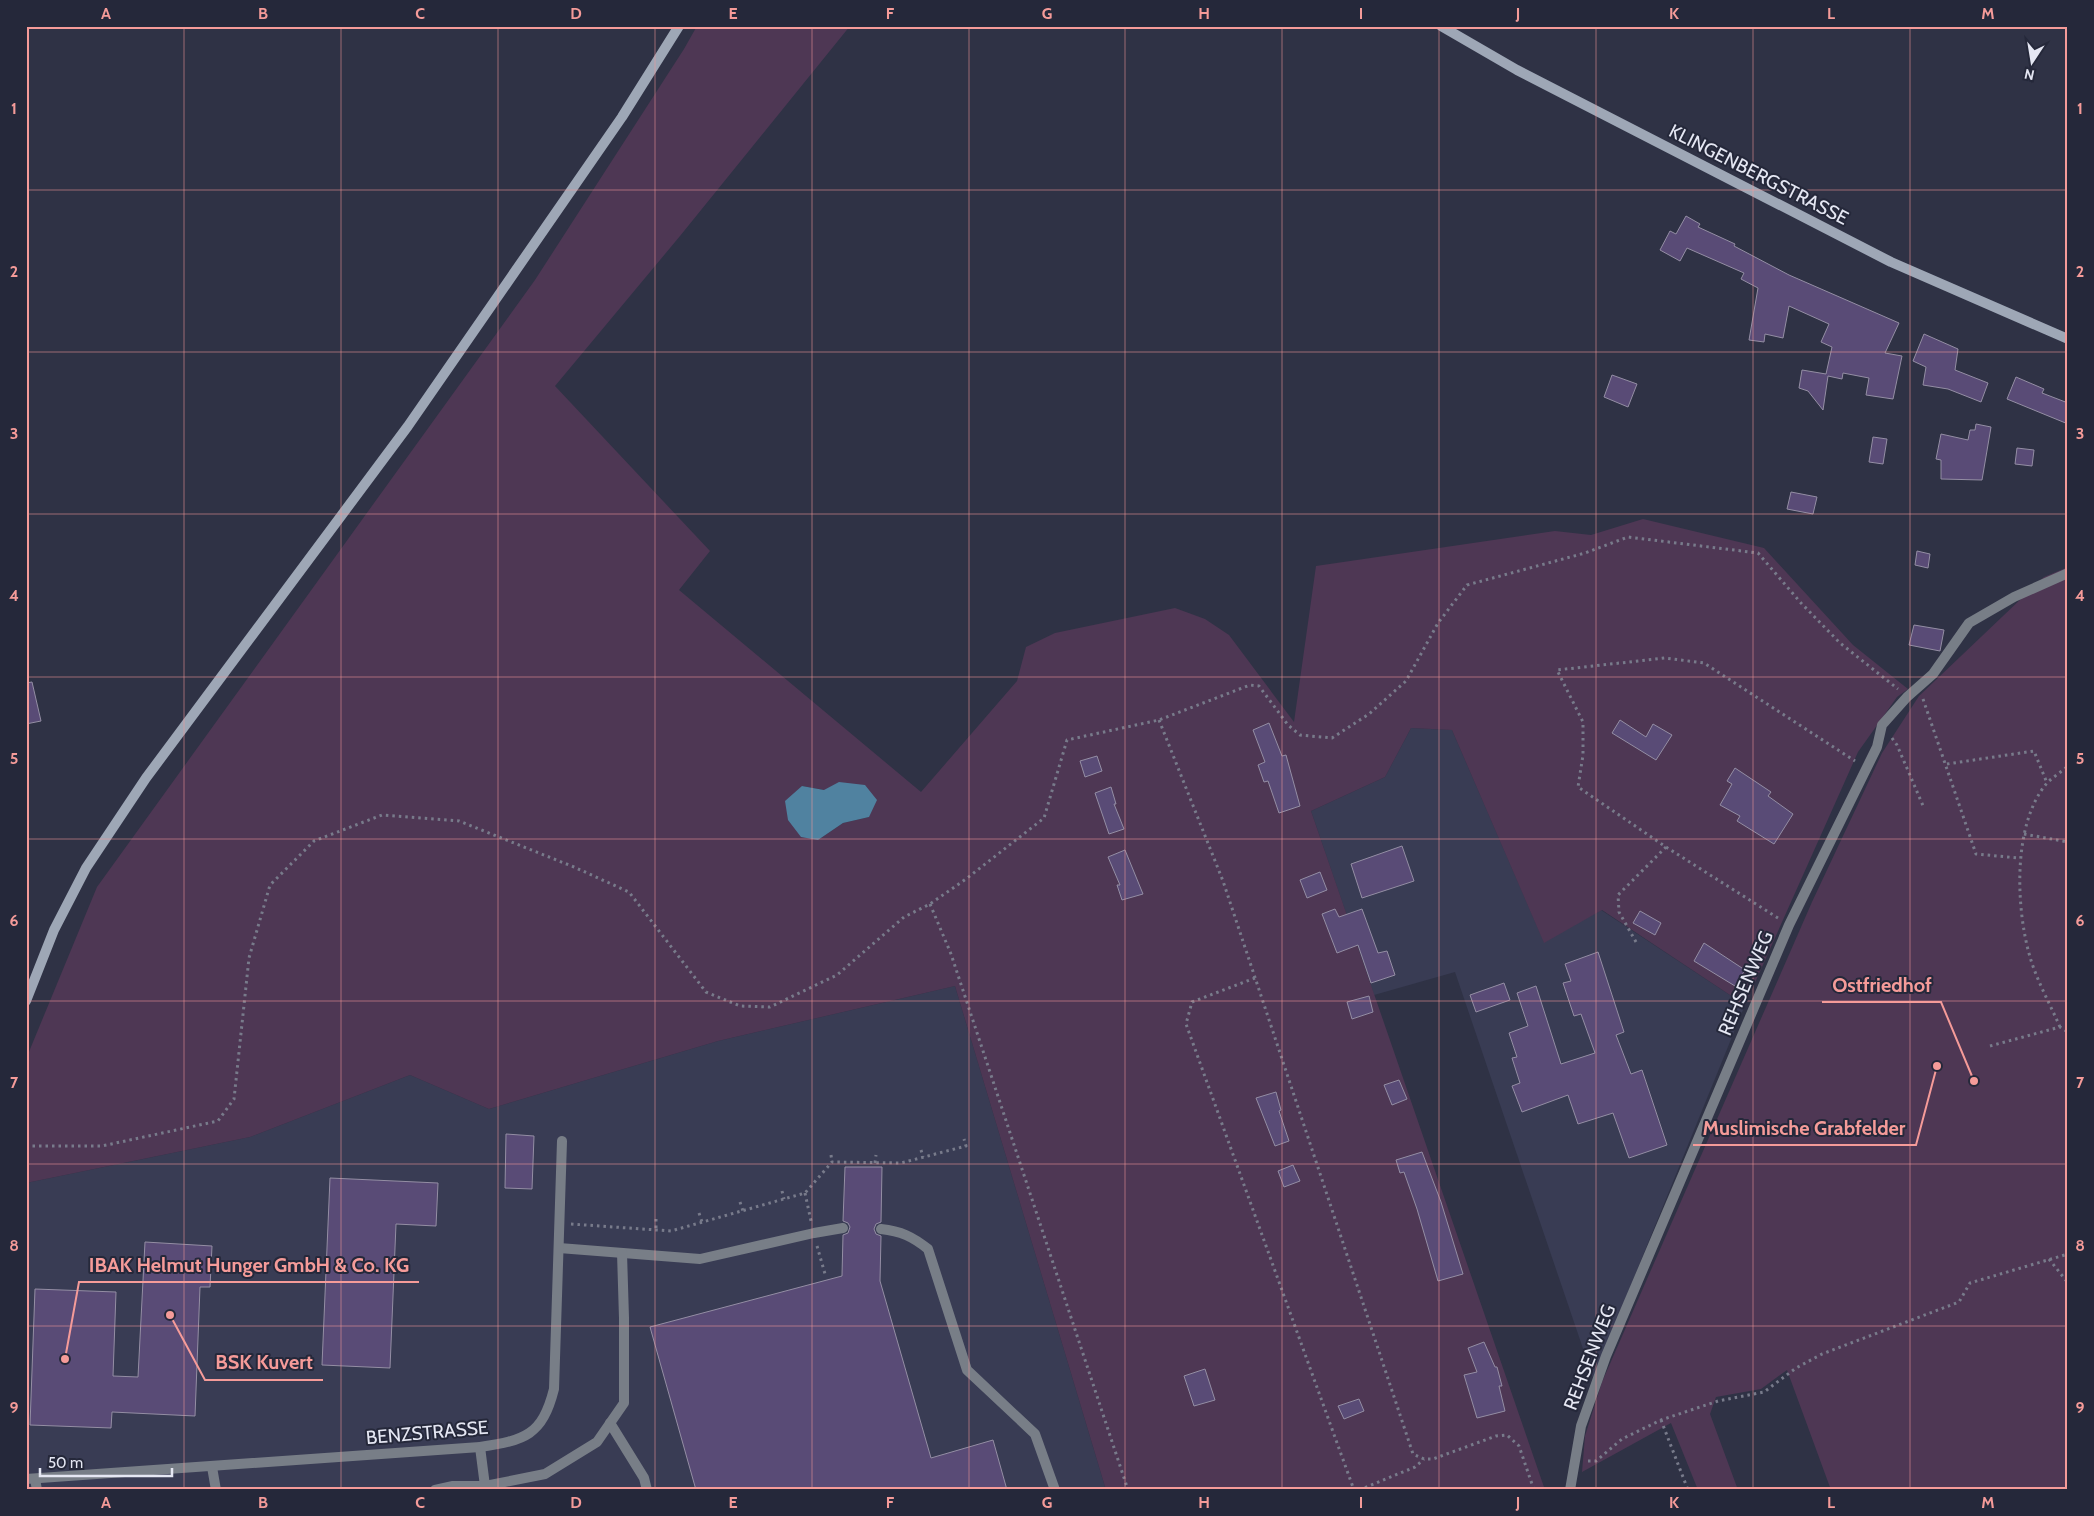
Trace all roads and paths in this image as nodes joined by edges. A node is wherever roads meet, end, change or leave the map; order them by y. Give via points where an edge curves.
1 (680, 26) edge
2 (1441, 26) edge
3 (2068, 339) edge
4 (2068, 573) edge
5 (1907, 697) junction
6 (1923, 699) dead end
7 (1159, 720) junction
8 (1882, 725) junction
9 (1947, 764) junction
10 (2068, 766) edge
11 (1866, 768) junction
12 (2047, 784) junction
13 (1924, 808) dead end
14 (2024, 834) junction
15 (2068, 842) edge
16 (1666, 848) junction
17 (2019, 858) junction
18 (930, 904) junction
19 (1789, 925) junction
20 (1636, 942) dead end
21 (1255, 978) junction
22 (26, 1001) edge
23 (2060, 1027) junction
24 (2068, 1032) edge
25 (1990, 1046) dead end
26 (964, 1139) dead end
27 (562, 1141) dead end
28 (26, 1146) edge
29 (921, 1150) dead end
30 (831, 1155) dead end
31 (876, 1155) dead end
32 (923, 1157) junction
33 (832, 1162) junction
34 (875, 1163) junction
35 (782, 1191) dead end
36 (805, 1193) junction
37 (784, 1199) junction
38 (740, 1202) dead end
39 (743, 1210) junction
40 (699, 1213) dead end
41 (656, 1219) dead end
42 (702, 1222) junction
43 (560, 1223) junction
44 (843, 1228) dead end
45 (881, 1229) dead end
46 (656, 1230) junction
47 (814, 1233) junction
48 (559, 1248) junction
49 (622, 1253) junction
50 (819, 1254) dead end
51 (2068, 1254) edge
52 (2049, 1259) junction
53 (825, 1274) dead end
54 (2068, 1283) edge
55 (1661, 1420) junction
56 (610, 1423) junction
57 (480, 1447) junction
58 (1424, 1459) junction
59 (1575, 1462) junction
60 (212, 1467) junction
61 (30, 1479) edge
62 (485, 1486) junction
63 (37, 1490) edge
64 (216, 1490) edge
65 (435, 1490) edge
66 (647, 1490) edge
67 (1055, 1490) edge
68 (1128, 1490) edge
69 (1354, 1490) edge
70 (1359, 1490) edge
71 (1534, 1490) edge
72 (1570, 1490) edge
73 (1688, 1490) edge

1 - 22 main road via 622,117 408,426 146,778 86,868 54,930
2 - 3 main road, KLINGENBERGSTRASSE via 1517,70 1891,262
4 - 5 street, REHSENWEG via 2014,597 1969,623 1933,674
5 - 7 path via 1840,643 1758,553 1628,537 1585,553 1467,584 1438,623 1406,681 1369,714 1332,738 1300,736 1259,686 1250,686
5 - 8 street, REHSENWEG
6 - 9 path
7 - 18 path via 1067,740 1044,818
7 - 21 path via 1223,881
8 - 11 street, REHSENWEG via 1877,747
8 - 13 path via 1897,745
9 - 12 path via 2034,751
9 - 17 path via 1976,854
10 - 12 path
11 - 16 path via 1704,663 1665,658 1557,670 1583,722 1583,755 1578,787
11 - 19 street, REHSENWEG
12 - 14 path via 2035,804
14 - 15 path
14 - 17 path
16 - 19 path
16 - 20 path via 1618,894 1619,912
17 - 23 path via 2022,914 2030,957
18 - 28 path via 904,917 837,975 770,1007 740,1006 706,992 629,892 459,821 382,815 314,842 270,885 249,958 234,1099 218,1121 102,1146
18 - 68 path via 951,954
19 - 59 street, REHSENWEG via 1606,1356 1581,1426
21 - 58 path via 1413,1454
21 - 69 path via 1192,1002 1186,1024
23 - 24 path
23 - 25 path
26 - 32 path via 966,1146
27 - 43 street, BENZSTRASSE
29 - 32 path
30 - 33 path
31 - 34 path
32 - 34 path via 901,1163
33 - 34 path
33 - 36 path
35 - 37 path
36 - 37 path
36 - 47 path
37 - 39 path
38 - 39 path
39 - 42 path
40 - 42 path
41 - 46 path
42 - 46 path via 671,1231
43 - 46 path
43 - 48 street, BENZSTRASSE
44 - 47 street
45 - 67 street via 914,1237 928,1249 967,1370 1035,1434
47 - 49 street via 700,1259
48 - 49 street
48 - 57 street, BENZSTRASSE via 554,1389 548,1411 536,1429 514,1442
49 - 56 street via 624,1403
50 - 53 path
51 - 52 path
52 - 54 path
52 - 55 path via 1970,1284 1958,1302 1822,1354 1796,1368 1764,1392 1718,1401
55 - 59 path via 1622,1439 1596,1461
55 - 73 path
56 - 62 street via 596,1442 546,1474
56 - 66 street via 644,1478
57 - 60 street, BENZSTRASSE
57 - 62 street
58 - 70 path via 1415,1467
58 - 71 path via 1507,1435 1520,1446
59 - 72 street, REHSENWEG
60 - 61 street, BENZSTRASSE
60 - 64 street
61 - 63 street
62 - 65 street via 453,1486

